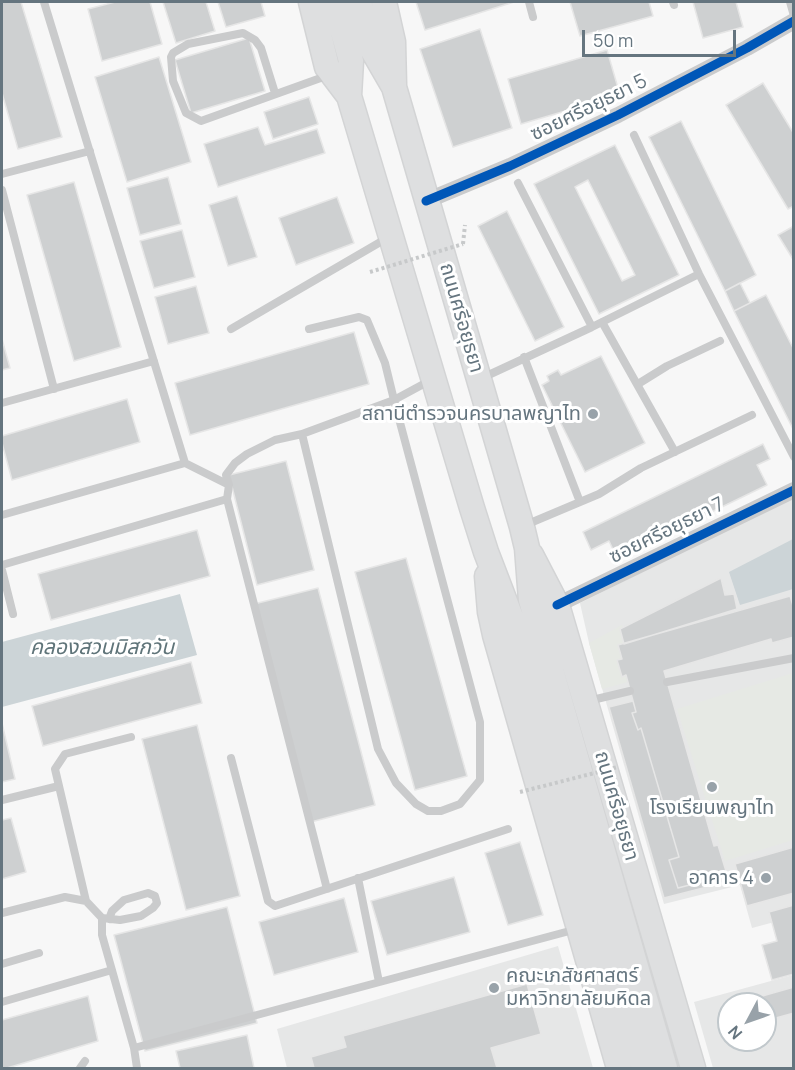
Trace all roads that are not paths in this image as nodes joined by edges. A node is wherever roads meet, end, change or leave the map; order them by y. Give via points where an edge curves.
1 (44, 2) edge
2 (311, 2) edge
3 (335, 2) edge
4 (359, 2) edge
5 (384, 2) edge
6 (529, 2) edge
7 (790, 2) edge
8 (794, 16) edge
9 (533, 17) dead end
10 (794, 21) edge
11 (332, 74) junction
12 (394, 87) junction
13 (276, 93) junction
14 (348, 96) junction
15 (634, 135) dead end
16 (90, 151) junction
17 (2, 174) edge
18 (518, 183) dead end
19 (2, 190) edge
20 (426, 201) junction
21 (390, 237) junction
22 (699, 274) junction
23 (603, 322) junction
24 (592, 327) junction
25 (231, 329) dead end
26 (309, 329) dead end
27 (720, 341) dead end
28 (524, 357) junction
29 (154, 362) junction
30 (432, 379) junction
31 (478, 379) junction
32 (638, 384) junction
33 (54, 389) junction
34 (394, 400) junction
35 (2, 403) edge
36 (752, 415) dead end
37 (302, 434) junction
38 (675, 452) junction
39 (794, 458) edge
40 (185, 463) junction
41 (229, 485) junction
42 (794, 490) edge
43 (227, 499) junction
44 (580, 502) junction
45 (2, 515) edge
46 (525, 537) junction
47 (486, 552) junction
48 (2, 565) edge
49 (2, 570) edge
50 (557, 605) junction
51 (13, 614) dead end
52 (794, 658) edge
53 (667, 682) dead end
54 (630, 691) dead end
55 (585, 701) junction
56 (130, 737) dead end
57 (231, 758) dead end
58 (59, 786) junction
59 (2, 800) edge
60 (508, 829) dead end
61 (358, 878) junction
62 (327, 889) junction
63 (86, 901) junction
64 (2, 913) edge
65 (105, 918) junction
66 (579, 929) junction
67 (39, 953) dead end
68 (2, 964) edge
69 (112, 970) junction
70 (379, 982) junction
71 (2, 1002) edge
72 (134, 1048) junction
73 (137, 1068) edge
74 (619, 1068) edge
75 (644, 1068) edge
76 (664, 1068) edge
77 (693, 1068) edge

1 - 16 lane
2 - 11 main road
3 - 14 main road via 351,62
4 - 12 main road, ถนนศรีอยุธยา via 372,49
5 - 12 main road, ถนนศรีอยุธยา via 393,42
6 - 9 lane
7 - 8 lane
10 - 20 street, ซอยศรีอยุธยา 5 via 618,115
11 - 13 lane
11 - 14 main road
12 - 20 main road, ถนนศรีอยุธยา
13 - 13 lane via 201,121 194,119 186,113 173,81 171,57 188,44 243,33 261,48
14 - 21 main road
15 - 22 lane
16 - 17 lane
16 - 29 lane
18 - 24 lane
19 - 33 lane
20 - 31 main road, ถนนศรีอยุธยา
21 - 25 lane
21 - 30 main road
22 - 23 lane
22 - 39 lane
23 - 24 lane
23 - 32 lane
24 - 28 lane
26 - 34 lane via 359,317 367,320 385,363
27 - 32 lane
28 - 31 lane
28 - 44 lane
29 - 33 lane
29 - 40 lane
30 - 34 lane
30 - 47 main road
31 - 46 main road, ถนนศรีอยุธยา
32 - 38 lane
33 - 35 lane
34 - 37 lane
34 - 37 lane via 480,722 480,780 460,804 441,811 428,811 416,804 396,783 378,749
36 - 38 lane
37 - 41 lane via 275,440 247,454 226,475
38 - 44 lane
40 - 41 lane
40 - 45 lane
41 - 43 lane
42 - 50 street, ซอยศรีอยุธยา 7
43 - 48 lane
43 - 62 lane
44 - 46 lane
46 - 50 main road, ถนนศรีอยุธยา
46 - 76 main road, ถนนศรีอยุธยา via 531,600
47 - 66 main road via 495,635
47 - 75 main road via 514,625
49 - 51 lane
50 - 55 main road, ถนนศรีอยุธยา
52 - 53 lane
54 - 55 lane
55 - 77 main road, ถนนศรีอยุธยา
56 - 58 lane via 65,754 55,769
57 - 62 lane via 268,901 275,906
58 - 59 lane
58 - 63 lane
60 - 61 lane
61 - 62 lane
61 - 70 lane
63 - 64 lane via 65,897
63 - 65 lane
65 - 65 lane via 124,900 148,893 155,896 157,903 153,909 141,916
65 - 69 lane via 102,935
66 - 70 lane
66 - 74 main road
67 - 68 lane
69 - 71 lane
69 - 72 lane
70 - 72 lane
72 - 73 lane

